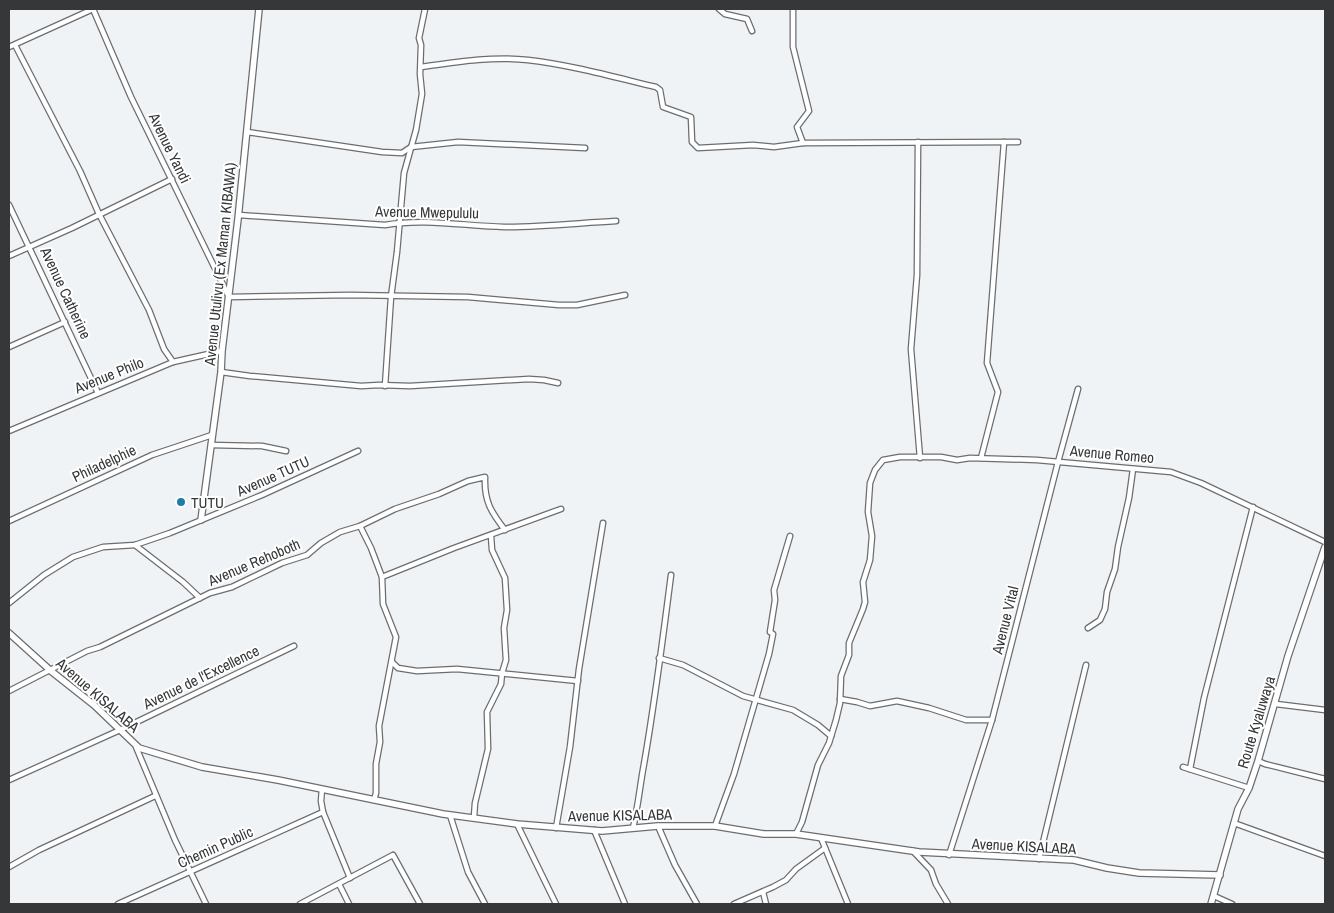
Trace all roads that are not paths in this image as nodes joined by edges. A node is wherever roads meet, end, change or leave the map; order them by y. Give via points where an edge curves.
1 (93, 9) edge
2 (259, 9) edge
3 (425, 9) edge
4 (719, 9) edge
5 (793, 9) edge
6 (752, 30) dead end
7 (15, 44) junction
8 (9, 48) edge
9 (420, 66) junction
10 (247, 132) junction
11 (918, 142) junction
12 (1004, 142) junction
13 (1018, 142) dead end
14 (803, 143) junction
15 (411, 147) junction
16 (585, 148) dead end
17 (172, 179) junction
18 (9, 205) edge
19 (99, 214) junction
20 (239, 215) junction
21 (616, 221) dead end
22 (399, 222) junction
23 (30, 246) junction
24 (9, 256) edge
25 (626, 295) dead end
26 (391, 297) junction
27 (229, 298) junction
28 (65, 322) junction
29 (9, 347) edge
30 (222, 351) junction
31 (172, 362) junction
32 (221, 372) junction
33 (558, 382) dead end
34 (385, 386) junction
35 (1078, 390) dead end
36 (98, 393) junction
37 (9, 431) edge
38 (212, 435) junction
39 (210, 445) junction
40 (358, 451) dead end
41 (286, 452) dead end
42 (920, 458) junction
43 (982, 458) junction
44 (1058, 462) junction
45 (1133, 469) junction
46 (1254, 507) junction
47 (561, 509) dead end
48 (201, 520) junction
49 (9, 521) edge
50 (603, 523) dead end
51 (360, 526) junction
52 (505, 530) junction
53 (491, 536) junction
54 (790, 536) dead end
55 (1325, 542) edge
56 (135, 545) junction
57 (1325, 550) edge
58 (671, 575) dead end
59 (382, 577) junction
60 (200, 598) junction
61 (9, 603) edge
62 (1088, 628) dead end
63 (9, 634) edge
64 (294, 646) dead end
65 (659, 658) junction
66 (392, 662) junction
67 (1086, 665) dead end
68 (51, 671) junction
69 (502, 673) junction
70 (578, 681) junction
71 (9, 691) edge
72 (840, 699) junction
73 (756, 700) junction
74 (1276, 704) junction
75 (1325, 710) edge
76 (992, 720) junction
77 (120, 730) junction
78 (831, 736) junction
79 (134, 743) junction
80 (1258, 761) junction
81 (1183, 767) dead end
82 (1190, 768) junction
83 (1325, 779) edge
84 (9, 780) edge
85 (1249, 788) junction
86 (322, 789) junction
87 (155, 796) junction
88 (374, 800) junction
89 (323, 812) junction
90 (450, 815) junction
91 (474, 818) junction
92 (1234, 823) junction
93 (517, 824) junction
94 (658, 826) junction
95 (715, 826) junction
96 (556, 828) junction
97 (633, 828) junction
98 (594, 830) junction
99 (796, 834) junction
100 (821, 838) junction
101 (825, 848) junction
102 (913, 851) junction
103 (949, 854) junction
104 (1325, 856) edge
105 (1039, 859) junction
106 (9, 867) edge
107 (190, 873) junction
108 (1220, 875) junction
109 (350, 878) junction
110 (339, 884) junction
111 (762, 892) junction
112 (1214, 896) junction
113 (118, 904) edge
114 (206, 904) edge
115 (300, 904) edge
116 (349, 904) edge
117 (420, 904) edge
118 (484, 904) edge
119 (556, 904) edge
120 (625, 904) edge
121 (697, 904) edge
122 (734, 904) edge
123 (766, 904) edge
124 (848, 904) edge
125 (948, 904) edge
126 (1211, 904) edge
127 (1232, 904) edge

1 - 7 street
1 - 17 street, Avenue Yandi via 131,98
2 - 10 street, Avenue Utulivu (Ex Maman KIBAWA)
3 - 9 street via 419,38
4 - 6 street via 725,14 747,19
5 - 14 street via 793,47 809,112 797,127
7 - 8 street
7 - 19 street
9 - 14 street via 496,58 570,67 656,87 660,90 663,107 691,117 692,142 698,148 752,144 774,147
9 - 15 street via 420,116
10 - 15 street via 382,152 402,153
10 - 20 street, Avenue Utulivu (Ex Maman KIBAWA)
11 - 12 street
11 - 14 street
11 - 42 street via 917,275 911,349
12 - 13 street
12 - 43 street via 987,363 998,392
15 - 16 street via 458,142
15 - 22 street via 404,173
17 - 19 street
17 - 27 street, Avenue Yandi
18 - 23 street, Avenue Catherine
19 - 23 street
19 - 31 street
20 - 22 street, Avenue Mwepululu via 385,225
20 - 27 street, Avenue Utulivu (Ex Maman KIBAWA)
21 - 22 street, Avenue Mwepululu via 505,227
22 - 26 street
23 - 24 street
23 - 28 street, Avenue Catherine
25 - 26 street via 577,305 468,297
26 - 27 street
26 - 34 street
27 - 30 street, Avenue Utulivu (Ex Maman KIBAWA)
28 - 29 street
28 - 36 street, Avenue Catherine
30 - 31 street, Avenue Philo
30 - 32 street, Avenue Utulivu (Ex Maman KIBAWA)
31 - 36 street, Avenue Philo
32 - 34 street
32 - 38 street, Avenue Utulivu (Ex Maman KIBAWA)
33 - 34 street via 529,379
35 - 44 street, Avenue Vital
36 - 37 street, Avenue Philo
38 - 39 street, Avenue Utulivu (Ex Maman KIBAWA)
38 - 49 street, Philadelphie via 152,455
39 - 41 street via 262,446
39 - 48 street, Avenue Utulivu (Ex Maman KIBAWA)
40 - 48 street, Avenue TUTU
42 - 43 street, Avenue Romeo
42 - 72 street, Avenue Romeo via 883,460 870,483 870,560 863,582 863,609 849,643 849,655 841,676
43 - 44 street, Avenue Romeo
44 - 45 street, Avenue Romeo
44 - 76 street, Avenue Vital
45 - 46 street, Avenue Romeo via 1170,472
45 - 62 street via 1106,609 1100,620
46 - 55 street, Avenue Romeo
46 - 82 street via 1204,698
47 - 52 street
48 - 56 street, Avenue TUTU
50 - 70 street
51 - 52 street, Avenue Rehoboth via 395,509 485,477 484,494 492,514
51 - 59 street
51 - 60 street, Avenue Rehoboth via 332,536 307,555
52 - 53 street
53 - 59 street
53 - 69 street via 492,550 505,578 506,660
54 - 73 street via 774,590 770,632 773,634
56 - 60 street
56 - 61 street, Avenue TUTU via 103,547 73,557
57 - 74 street, Route Kyaluwaya via 1288,656
58 - 65 street
59 - 66 street via 383,604 396,637
60 - 68 street, Avenue Rehoboth
63 - 68 street, Avenue KISALABA
64 - 77 street, Avenue de l'Excellence
65 - 73 street via 683,665
65 - 97 street via 658,684
66 - 69 street via 398,668 417,671 457,669
66 - 88 street via 379,726
67 - 105 street
68 - 71 street, Avenue Rehoboth
68 - 77 street, Avenue KISALABA
69 - 70 street
69 - 91 street via 501,684 487,712 488,749
70 - 96 street
72 - 76 street via 873,706 897,701 966,720
72 - 78 street
73 - 78 street via 792,710
73 - 95 street
74 - 75 street
74 - 80 street, Route Kyaluwaya
76 - 103 street, Avenue Vital
77 - 79 street, Avenue KISALABA
77 - 84 street, Avenue de l'Excellence
78 - 99 street
79 - 86 street, Avenue KISALABA via 139,748 202,767
79 - 87 street
80 - 83 street
80 - 85 street, Route Kyaluwaya
81 - 82 street
82 - 85 street
85 - 92 street, Route Kyaluwaya
86 - 88 street, Avenue KISALABA
86 - 89 street
87 - 106 street
87 - 107 street
88 - 90 street, Avenue KISALABA
89 - 107 street, Chemin Public
89 - 109 street
90 - 91 street, Avenue KISALABA
90 - 118 street via 468,872
91 - 93 street, Avenue KISALABA
92 - 104 street
92 - 108 street, Route Kyaluwaya
93 - 96 street, Avenue KISALABA
93 - 119 street
94 - 95 street, Avenue KISALABA
94 - 97 street, Avenue KISALABA
94 - 121 street
95 - 99 street, Avenue KISALABA via 764,834
96 - 98 street, Avenue KISALABA
97 - 98 street, Avenue KISALABA
98 - 120 street
99 - 100 street, Avenue KISALABA
100 - 101 street
100 - 102 street, Avenue KISALABA
101 - 111 street via 786,880
101 - 124 street
102 - 103 street, Avenue KISALABA
102 - 125 street via 931,870
103 - 105 street, Avenue KISALABA
105 - 108 street, Avenue KISALABA via 1074,860 1139,873
107 - 113 street, Chemin Public
107 - 114 street
108 - 112 street, Route Kyaluwaya
109 - 110 street
109 - 117 street via 393,855
110 - 115 street
110 - 116 street
111 - 122 street
111 - 123 street
112 - 126 street, Route Kyaluwaya
112 - 127 street

